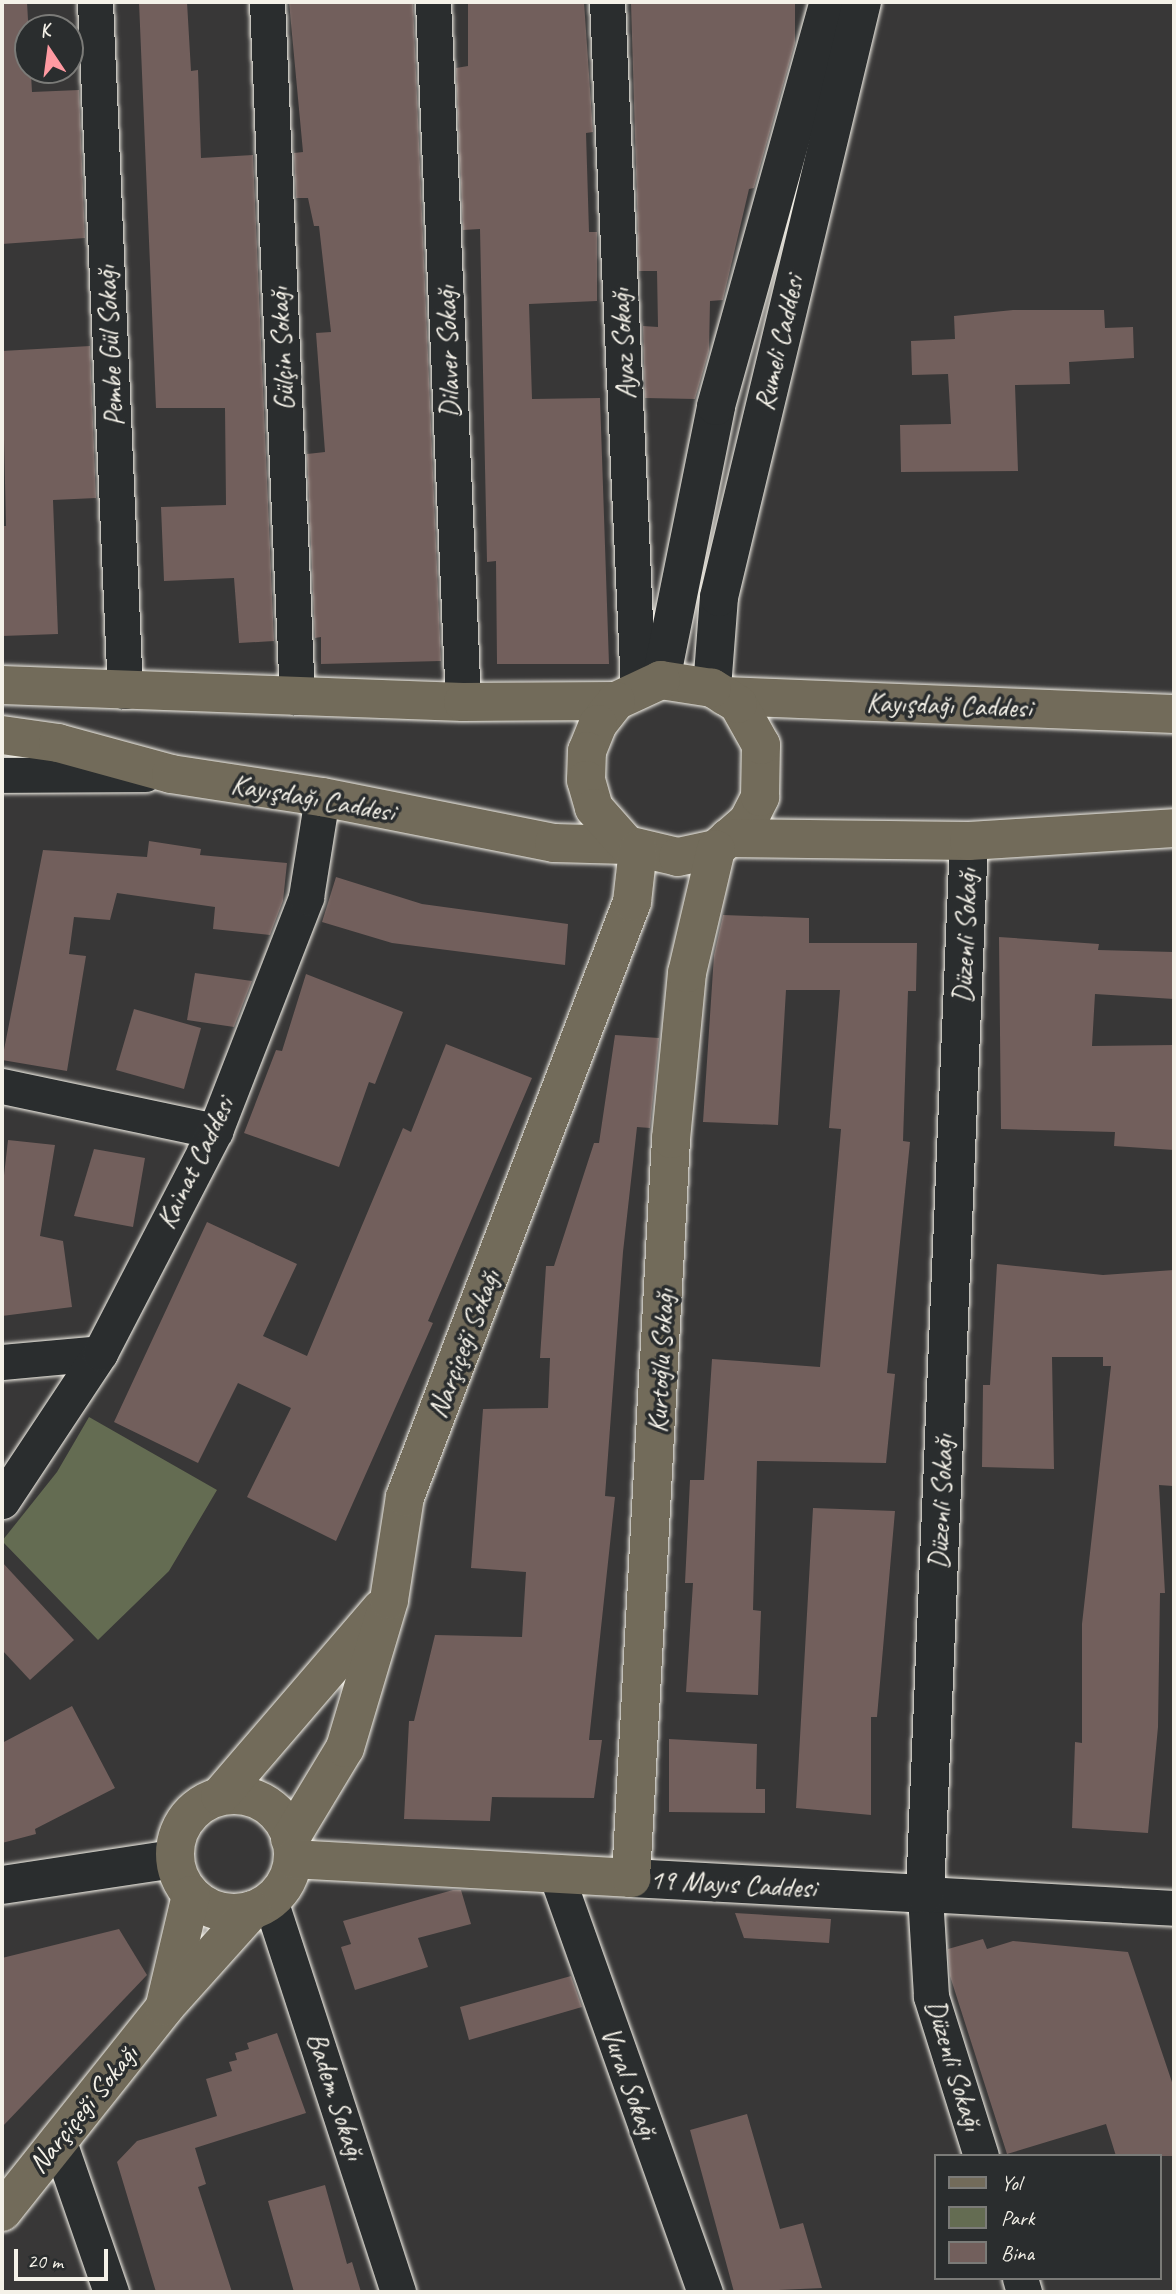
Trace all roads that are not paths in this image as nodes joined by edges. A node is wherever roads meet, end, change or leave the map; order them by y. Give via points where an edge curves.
1 (95, 2) edge
2 (267, 2) edge
3 (433, 2) edge
4 (607, 2) edge
5 (829, 2) edge
6 (862, 2) edge
7 (2, 685) edge
8 (639, 689) junction
9 (125, 691) junction
10 (718, 692) junction
11 (297, 697) junction
12 (463, 702) junction
13 (1174, 714) edge
14 (2, 735) edge
15 (171, 774) junction
16 (2, 775) edge
17 (322, 797) junction
18 (1174, 828) edge
19 (969, 841) junction
20 (722, 843) junction
21 (633, 847) junction
22 (2, 1086) edge
23 (215, 1131) junction
24 (100, 1353) junction
25 (2, 1362) edge
26 (2, 1501) edge
27 (389, 1600) junction
28 (220, 1796) junction
29 (291, 1849) junction
30 (174, 1858) junction
31 (556, 1874) junction
32 (631, 1878) junction
33 (2, 1885) edge
34 (925, 1894) junction
35 (191, 1895) junction
36 (1174, 1903) edge
37 (261, 1905) junction
38 (165, 2007) junction
39 (58, 2139) junction
40 (980, 2154) edge
41 (2, 2212) edge
42 (111, 2292) edge
43 (398, 2292) edge
44 (705, 2292) edge

1 - 9 street, Pembe Gül Sokağı
2 - 11 street, Gülçin Sokağı
3 - 12 street, Dilaver Sokağı
4 - 8 street, Ayaz Sokağı
5 - 8 street, Rumeli Caddesi
6 - 10 street, Rumeli Caddesi via 719,597
7 - 9 main road, Kayışdağı Caddesi
8 - 10 main road, Kayışdağı Caddesi
8 - 12 main road, Kayışdağı Caddesi
8 - 21 main road via 594,733 586,780 594,808
9 - 11 main road, Kayışdağı Caddesi
10 - 13 main road, Kayışdağı Caddesi
10 - 20 main road via 750,720 765,771 748,821
11 - 12 main road, Kayışdağı Caddesi
14 - 15 main road, Kayışdağı Caddesi via 58,743
15 - 16 street
15 - 17 main road, Kayışdağı Caddesi
17 - 21 main road, Kayışdağı Caddesi via 554,843
17 - 23 street, Kainat Caddesi via 306,897
18 - 19 main road, Kayışdağı Caddesi
19 - 20 main road, Kayışdağı Caddesi
19 - 34 street, Düzenli Sokağı
20 - 21 main road, Kayışdağı Caddesi via 678,857
20 - 32 main road, Kurtoğlu Sokağı via 687,973 671,1139
21 - 27 main road, Narçiçeği Sokağı via 632,902 405,1497
22 - 23 street
23 - 24 street, Kainat Caddesi
24 - 25 street
24 - 26 street, Kainat Caddesi
27 - 28 main road
27 - 29 main road, Narçiçeği Sokağı via 345,1748
28 - 29 main road via 256,1799 284,1822
28 - 30 main road via 204,1802 181,1826
29 - 31 main road, 19 Mayıs Caddesi
29 - 37 main road, Narçiçeği Sokağı via 285,1882
30 - 33 street
30 - 35 main road
31 - 32 main road, 19 Mayıs Caddesi
31 - 44 street, Vural Sokağı
32 - 34 street, 19 Mayıs Caddesi
34 - 36 street, 19 Mayıs Caddesi
34 - 40 street, Düzenli Sokağı via 931,1996
35 - 37 main road via 219,1911
35 - 38 main road, Narçiçeği Sokağı
37 - 38 main road, Narçiçeği Sokağı
37 - 43 street, Badem Sokağı
38 - 39 main road, Narçiçeği Sokağı
39 - 41 main road, Narçiçeği Sokağı
39 - 42 street

